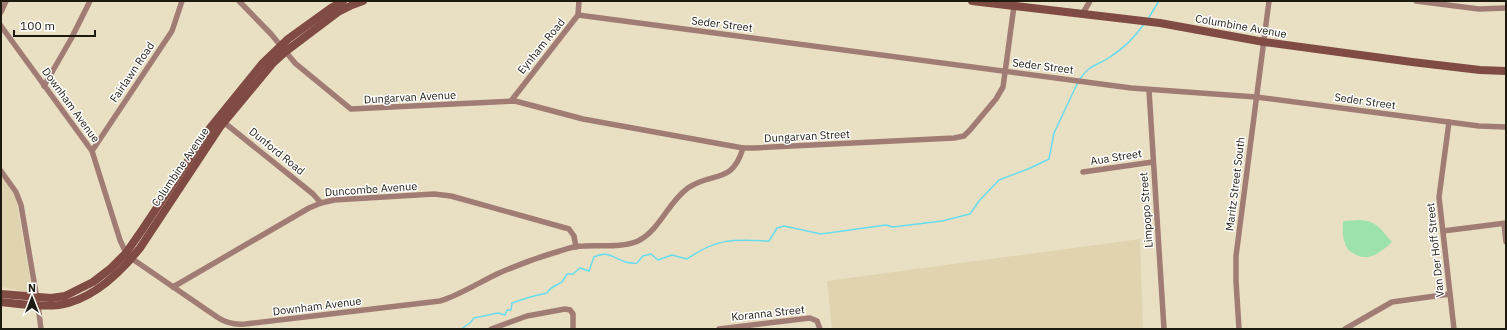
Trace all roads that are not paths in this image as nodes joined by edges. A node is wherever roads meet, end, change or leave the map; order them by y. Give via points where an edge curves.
1 (6, 1) edge
2 (90, 1) edge
3 (182, 1) edge
4 (240, 1) edge
5 (343, 1) edge
6 (363, 1) edge
7 (579, 1) edge
8 (972, 1) edge
9 (1090, 1) edge
10 (1269, 1) edge
11 (1416, 1) edge
12 (350, 3) edge
13 (1014, 6) junction
14 (1506, 8) edge
15 (1, 12) edge
16 (1083, 13) junction
17 (578, 15) junction
18 (1, 26) edge
19 (1264, 42) junction
20 (282, 48) junction
21 (1506, 71) edge
22 (1006, 72) junction
23 (44, 86) junction
24 (1149, 90) junction
25 (1256, 97) junction
26 (511, 101) junction
27 (221, 120) junction
28 (1449, 122) junction
29 (1506, 128) edge
30 (743, 148) junction
31 (92, 151) junction
32 (1153, 162) junction
33 (1, 171) edge
34 (1083, 172) dead end
35 (321, 202) junction
36 (1505, 223) edge
37 (1443, 231) junction
38 (1506, 242) edge
39 (576, 247) junction
40 (129, 255) junction
41 (173, 286) junction
42 (1, 294) edge
43 (1450, 294) junction
44 (38, 301) junction
45 (1, 302) edge
46 (41, 329) edge
47 (491, 329) edge
48 (573, 329) edge
49 (719, 329) edge
50 (820, 329) edge
51 (1164, 329) edge
52 (1239, 329) edge
53 (1345, 329) edge
54 (1454, 329) edge

1 - 15 street
2 - 23 street
3 - 31 street, Fairlawn Road via 175,24 167,38
4 - 20 street, Dungarvan Avenue
5 - 20 main road, Columbine Avenue via 326,11
6 - 12 main road, Columbine Avenue
7 - 17 street, Eynham Road
8 - 13 main road, Columbine Avenue
9 - 16 street
10 - 19 street, Maritz Street South
11 - 14 street via 1475,9
12 - 20 main road, Columbine Avenue
13 - 16 main road, Columbine Avenue
13 - 22 street, Dungarvan Street
16 - 19 main road, Columbine Avenue via 1160,23
17 - 22 street, Seder Street
17 - 26 street, Eynham Road
18 - 23 street, Downham Avenue
19 - 21 main road, Columbine Avenue via 1459,68
19 - 25 street, Maritz Street South
20 - 26 street, Dungarvan Avenue via 300,68 343,104 354,110
20 - 27 main road, Columbine Avenue via 273,62
22 - 24 street, Seder Street
22 - 30 street, Dungarvan Street via 1003,87 996,99 961,137
23 - 31 street, Downham Avenue
24 - 25 street, Seder Street
24 - 32 street, Limpopo Street
25 - 28 street, Seder Street
25 - 52 street, Maritz Street South via 1236,256
26 - 30 street, Dungarvan Street via 583,119
27 - 35 street, Dunford Road
27 - 40 main road, Columbine Avenue
28 - 29 street, Seder Street
28 - 37 street, Van Der Hoff Street via 1439,197
30 - 39 street, Downham Avenue via 734,168 724,175 688,188 642,238 629,244
31 - 40 street, Downham Avenue via 120,240
32 - 34 street, Aua Street
32 - 51 street, Limpopo Street
33 - 44 street via 16,192 21,205
35 - 39 street, Duncombe Avenue via 434,194 450,196 569,229 574,236
35 - 41 street, Duncombe Avenue
36 - 37 street
36 - 38 street
37 - 43 street, Van Der Hoff Street
39 - 41 street, Downham Avenue via 512,268 458,295 440,301 245,324 231,324 222,320
40 - 41 street, Downham Avenue
40 - 44 main road, Columbine Avenue via 114,275 85,296 65,303
42 - 44 main road, Columbine Avenue
43 - 53 street via 1392,302
43 - 54 street, Van Der Hoff Street
44 - 45 main road, Columbine Avenue
44 - 46 street
47 - 48 street via 527,316 558,309 570,310 573,316
49 - 50 street, Koranna Street via 808,318 818,322

